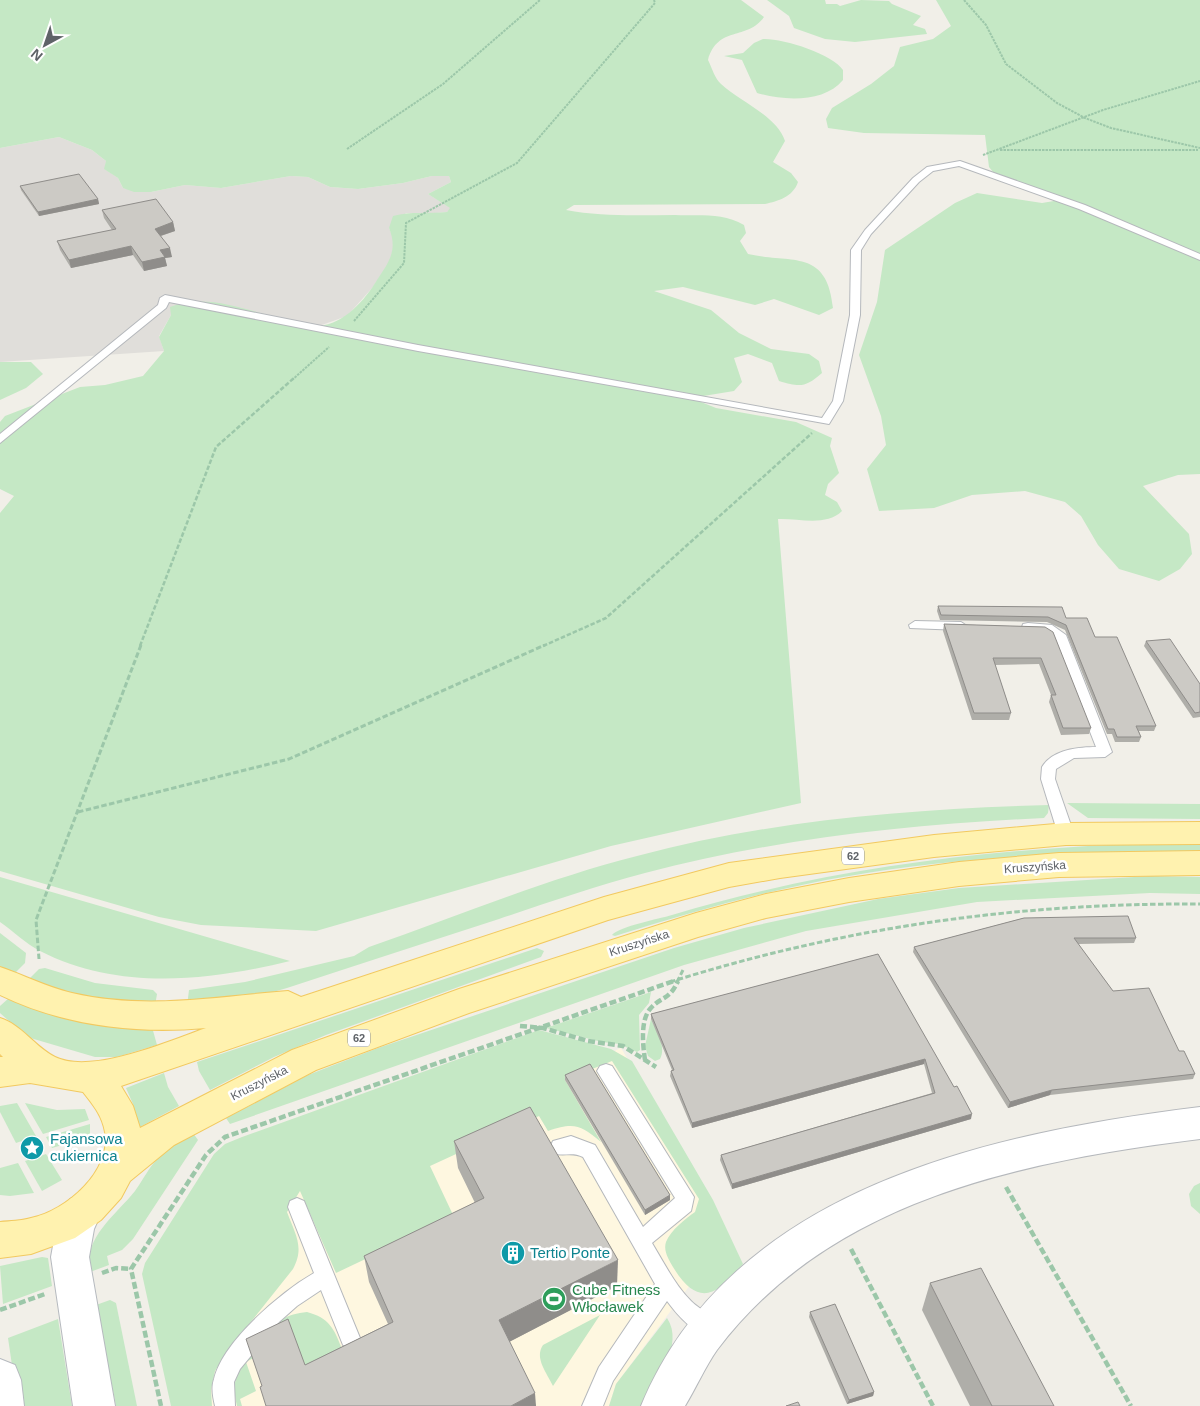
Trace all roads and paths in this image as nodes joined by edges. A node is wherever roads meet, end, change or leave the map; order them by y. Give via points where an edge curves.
1 (540, 0) edge
2 (654, 0) edge
3 (964, 0) edge
4 (1200, 81) edge
5 (1085, 118) junction
6 (348, 149) dead end
7 (1200, 149) edge
8 (997, 150) junction
9 (960, 164) junction
10 (1200, 257) edge
11 (344, 333) junction
12 (825, 422) junction
13 (0, 440) edge
14 (915, 625) dead end
15 (972, 626) edge
16 (1019, 627) edge
17 (78, 813) junction
18 (1200, 833) edge
19 (1066, 834) junction
20 (1200, 863) edge
21 (1200, 904) edge
22 (39, 959) dead end
23 (682, 970) dead end
24 (679, 979) junction
25 (0, 980) edge
26 (329, 1001) junction
27 (520, 1026) dead end
28 (536, 1027) junction
29 (0, 1032) edge
30 (646, 1060) junction
31 (656, 1067) dead end
32 (44, 1069) junction
33 (606, 1071) dead end
34 (0, 1072) edge
35 (93, 1078) junction
36 (1200, 1123) edge
37 (559, 1147) dead end
38 (990, 1160) junction
39 (119, 1168) junction
40 (297, 1207) dead end
41 (83, 1211) junction
42 (837, 1222) junction
43 (0, 1240) edge
44 (641, 1240) junction
45 (325, 1277) junction
46 (666, 1285) junction
47 (709, 1328) junction
48 (350, 1338) dead end
49 (0, 1380) edge
50 (3, 1406) edge
51 (94, 1406) edge
52 (161, 1406) edge
53 (225, 1406) edge
54 (592, 1406) edge
55 (662, 1406) edge
56 (933, 1406) edge
57 (1131, 1406) edge

1 - 6 path via 442,84
2 - 11 path via 655,3 517,163 406,223 404,264
3 - 5 path via 986,25 1006,64 1056,103
4 - 5 path
5 - 7 path via 1111,128
5 - 8 path
7 - 8 path
8 - 9 path
9 - 10 lane via 1082,207
9 - 12 lane via 930,169 916,180 868,232 856,250 855,314 838,401
11 - 12 lane
11 - 13 lane via 164,298 163,306
11 - 17 path via 216,447
12 - 17 path via 606,618 289,760
14 - 15 lane
16 - 19 lane via 1047,628 1059,636 1104,752 1078,751 1050,767 1048,779
17 - 22 path via 36,920
18 - 19 main road, 62
19 - 26 main road, 62 via 934,846 729,876 604,909
20 - 39 main road, Kruszyńska / 62 via 1059,865 959,874 766,906 696,925 478,996 304,1060 161,1134
21 - 24 path via 1096,906 952,918 863,931
23 - 24 path
24 - 28 path
24 - 30 path via 672,994 650,1009 645,1021 643,1046
25 - 26 main road, 62 via 50,1001 92,1011 138,1016 194,1015
26 - 35 main road
27 - 28 path
28 - 30 path via 588,1041 623,1046
28 - 52 path via 226,1137 210,1149 131,1269
29 - 32 main road
30 - 31 path
32 - 34 main road
32 - 35 main road
33 - 44 lane via 685,1197 684,1205
35 - 39 main road via 114,1102 121,1122 123,1144
36 - 38 street via 1093,1138
37 - 44 lane via 577,1144 589,1151
38 - 42 street via 914,1185 877,1200
38 - 57 path
39 - 41 main road via 104,1192
40 - 45 lane
41 - 43 main road via 45,1231
41 - 51 street via 75,1229 70,1257
42 - 47 street via 766,1270
42 - 56 path
44 - 46 lane
45 - 48 lane
45 - 53 lane via 270,1315 230,1366 224,1378
46 - 47 lane via 684,1308
46 - 54 lane via 606,1374
47 - 55 street via 690,1354
49 - 50 street

